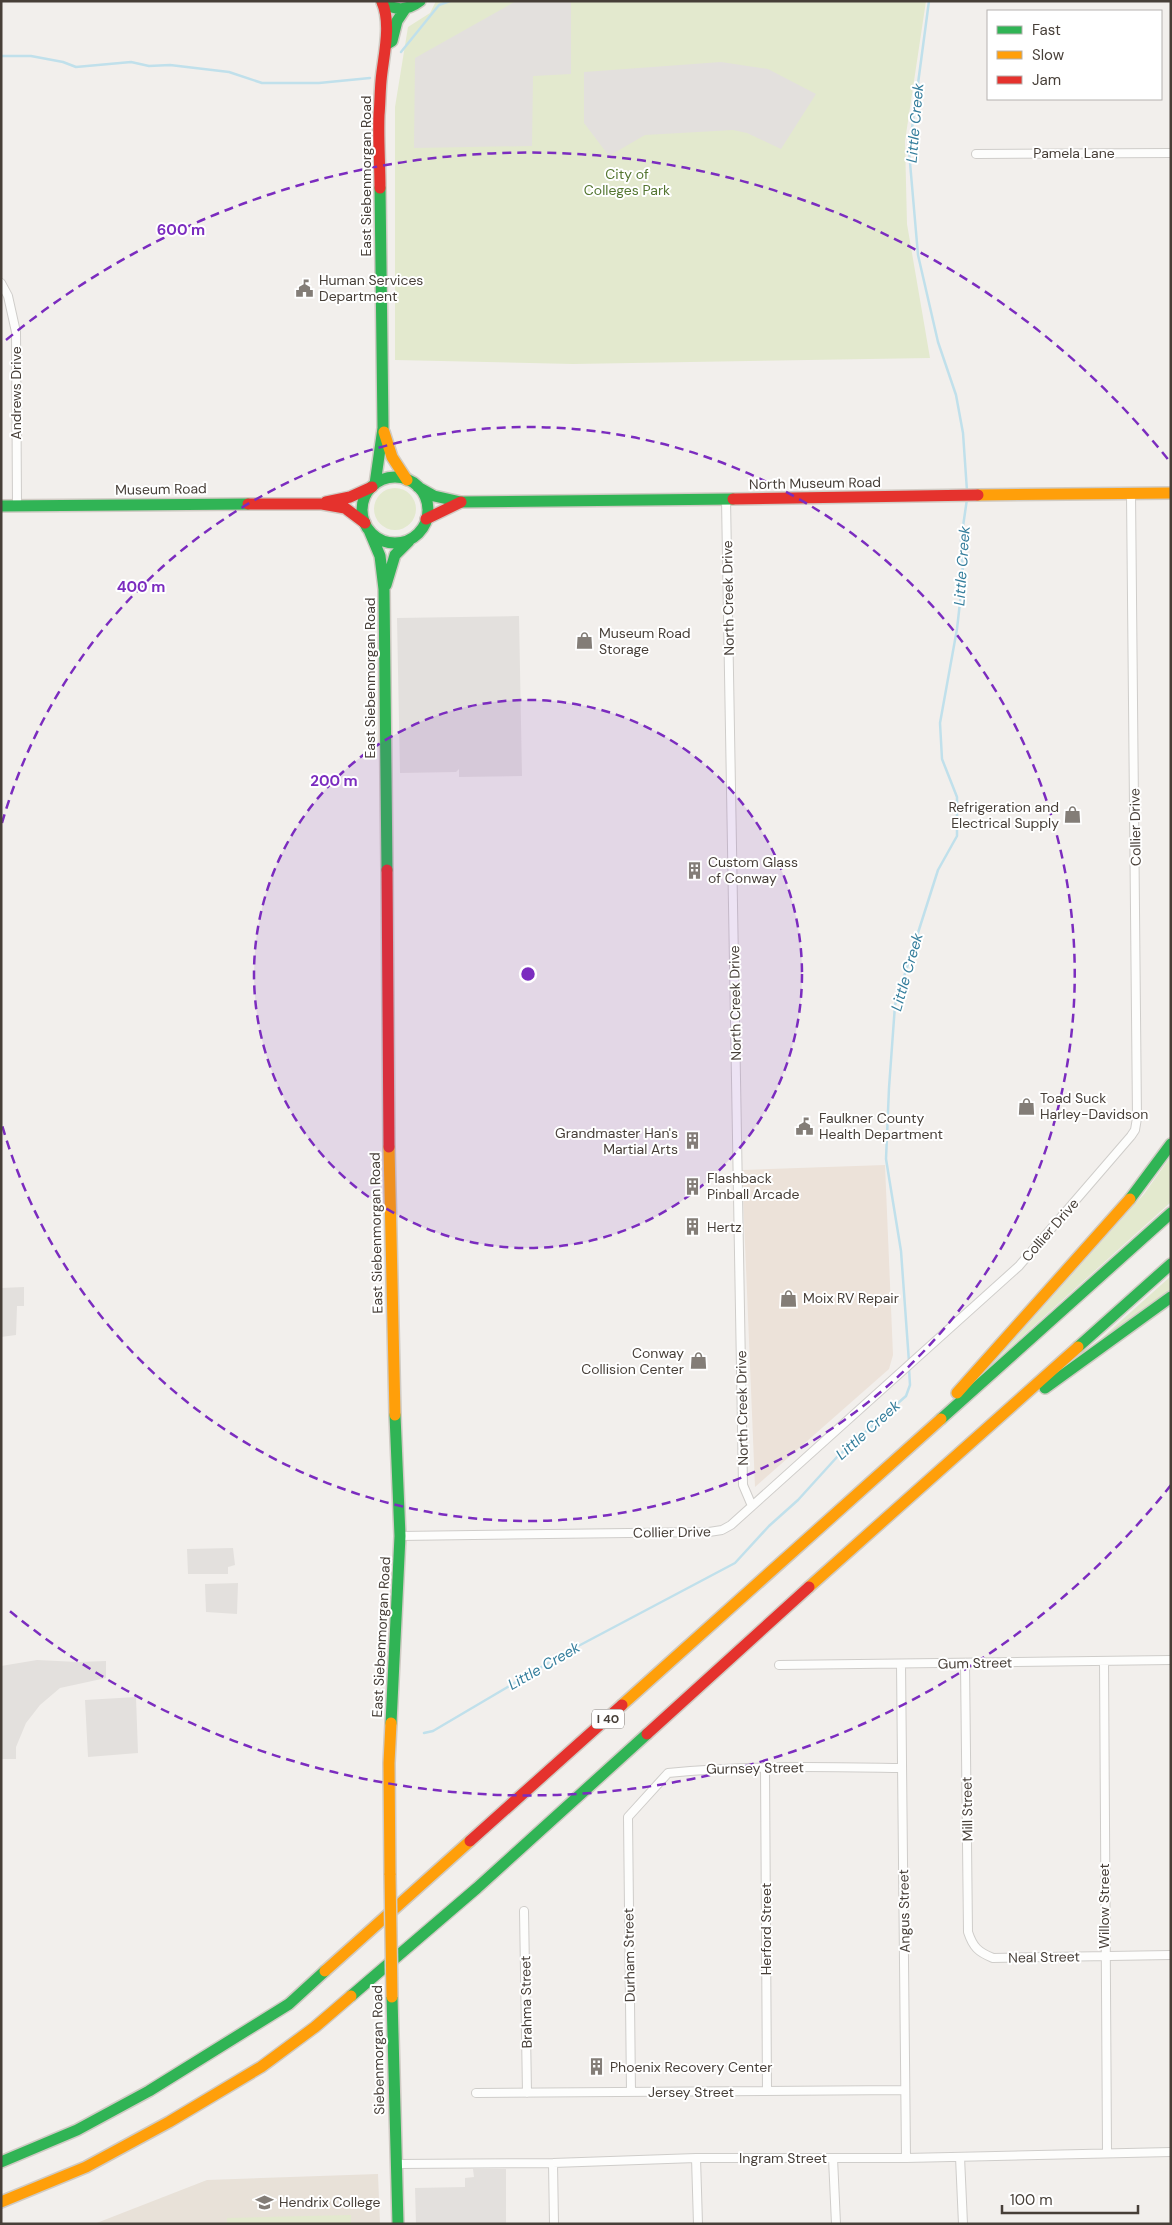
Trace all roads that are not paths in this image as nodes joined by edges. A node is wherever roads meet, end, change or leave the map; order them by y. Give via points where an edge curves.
1 (420, 1) edge
2 (381, 2) edge
3 (405, 10) junction
4 (387, 44) junction
5 (1171, 153) edge
6 (976, 154) dead end
7 (1, 284) edge
8 (383, 428) junction
9 (407, 480) junction
10 (374, 485) junction
11 (418, 487) junction
12 (1171, 493) edge
13 (1132, 494) junction
14 (726, 499) junction
15 (460, 502) junction
16 (322, 504) junction
17 (1, 506) edge
18 (16, 506) junction
19 (426, 519) junction
20 (367, 526) junction
21 (413, 537) junction
22 (384, 590) junction
23 (1171, 1144) edge
24 (1171, 1213) edge
25 (1171, 1264) edge
26 (1171, 1297) edge
27 (977, 1437) junction
28 (911, 1445) junction
29 (752, 1506) junction
30 (400, 1536) junction
31 (1171, 1660) edge
32 (1104, 1661) junction
33 (965, 1663) junction
34 (901, 1664) junction
35 (779, 1665) dead end
36 (766, 1767) junction
37 (902, 1768) junction
38 (628, 1817) joint
39 (390, 1875) joint
40 (524, 1911) dead end
41 (979, 1952) joint
42 (1171, 1955) edge
43 (1104, 1956) junction
44 (906, 2090) junction
45 (767, 2091) junction
46 (631, 2092) junction
47 (476, 2093) dead end
48 (528, 2093) junction
49 (1107, 2152) junction
50 (1171, 2152) edge
51 (960, 2157) junction
52 (696, 2158) junction
53 (834, 2158) junction
54 (906, 2158) junction
55 (1, 2162) edge
56 (553, 2163) junction
57 (396, 2164) junction
58 (1, 2202) edge
59 (398, 2224) edge
60 (554, 2224) edge
61 (698, 2224) edge
62 (836, 2224) edge
63 (963, 2224) edge

1 - 3 main road
2 - 3 main road via 390,8
2 - 4 main road, East Siebenmorgan Road via 388,19
3 - 4 main road, East Siebenmorgan Road via 397,22 392,41
4 - 8 main road, East Siebenmorgan Road via 379,117
5 - 6 street, Pamela Lane
7 - 18 street, Andrews Drive via 8,296 16,332
8 - 9 main road, East Siebenmorgan Road via 392,457
8 - 10 main road, East Siebenmorgan Road
9 - 10 main road via 388,478
9 - 11 main road
10 - 16 main road, Museum Road via 350,497
10 - 20 main road via 363,504
11 - 15 main road, North Museum Road via 434,496
11 - 19 main road via 426,502
12 - 13 main road, North Museum Road
13 - 14 main road, North Museum Road
13 - 29 street, Collier Drive via 1135,1130 1019,1266
14 - 15 main road, North Museum Road
14 - 29 street, North Creek Drive via 743,1476
15 - 19 main road, North Museum Road
16 - 18 main road, Museum Road
16 - 20 main road, Museum Road via 345,508
17 - 18 main road, Museum Road
19 - 21 main road
20 - 21 main road via 376,537 395,543
20 - 22 main road, East Siebenmorgan Road via 380,556
21 - 22 main road, East Siebenmorgan Road via 395,555
22 - 30 main road, East Siebenmorgan Road via 390,1212
23 - 28 main road via 1140,1187
24 - 28 main road, I 40
25 - 27 main road, I 40
26 - 27 main road
27 - 58 main road, I 40 via 477,1888 315,2027 261,2067 169,2122 86,2167
28 - 55 main road, I 40 via 289,2004 154,2090 39,2148
29 - 30 street, Collier Drive via 731,1525 709,1532
30 - 39 main road, East Siebenmorgan Road via 390,1763
31 - 32 street, Gum Street
32 - 33 street, Gum Street
32 - 43 street, Willow Street
33 - 34 street, Gum Street
33 - 41 street, Mill Street via 968,1932
34 - 35 street, Gum Street
34 - 37 street, Angus Street
36 - 37 street, Gurnsey Street
36 - 38 street, Gurnsey Street via 668,1773
36 - 45 street, Herford Street
37 - 44 street, Angus Street
38 - 46 street, Durham Street
39 - 57 main road, Siebenmorgan Road, bridge
40 - 48 street, Brahma Street
41 - 43 street, Neal Street via 993,1958
42 - 43 street, Neal Street
43 - 49 street, Willow Street
44 - 45 street, Jersey Street
44 - 54 street, Angus Street
45 - 46 street, Jersey Street
46 - 48 street, Jersey Street
47 - 48 street, Jersey Street
49 - 50 street, Ingram Street
49 - 51 street, Ingram Street
51 - 54 street, Ingram Street
51 - 63 street
52 - 53 street, Ingram Street
52 - 56 street, Ingram Street
52 - 61 street
53 - 54 street, Ingram Street
53 - 62 street
56 - 57 street, Ingram Street
56 - 60 street
57 - 59 main road, Siebenmorgan Road

